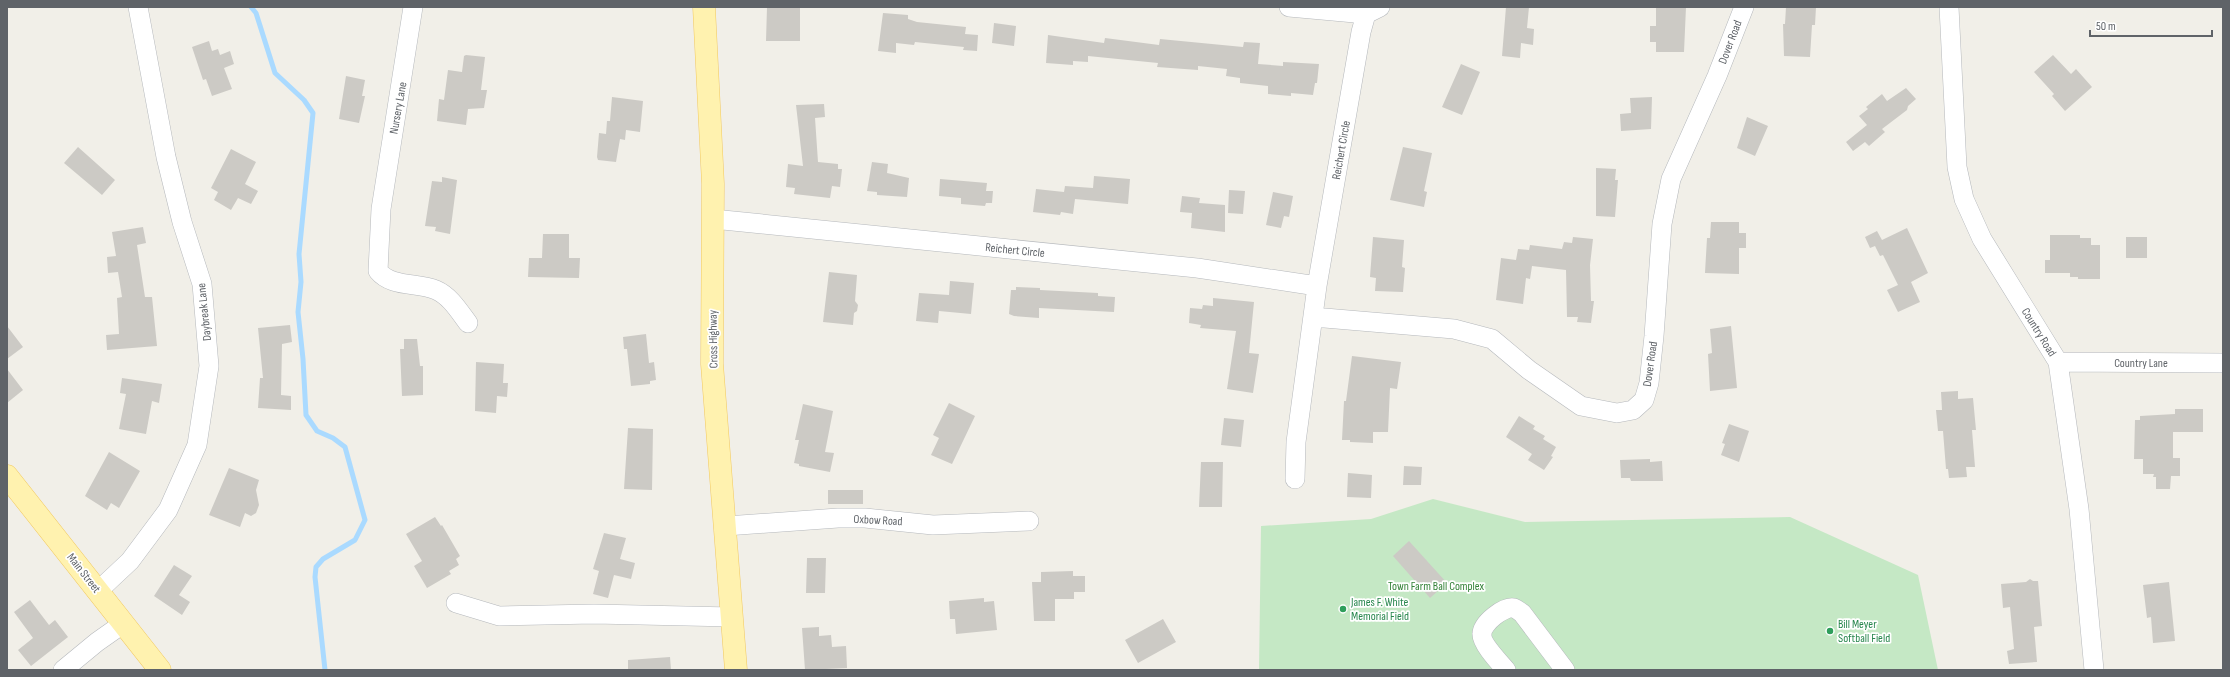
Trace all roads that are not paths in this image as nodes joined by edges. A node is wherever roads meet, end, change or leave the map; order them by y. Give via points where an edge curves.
1 (138, 7) edge
2 (414, 7) edge
3 (704, 7) edge
4 (1289, 7) edge
5 (1744, 7) edge
6 (1949, 7) edge
7 (1373, 11) edge
8 (713, 220) junction
9 (1317, 286) junction
10 (1313, 317) junction
11 (468, 323) dead end
12 (2058, 362) junction
13 (2223, 363) edge
14 (7, 476) edge
15 (1296, 479) dead end
16 (1030, 521) dead end
17 (726, 526) junction
18 (98, 591) junction
19 (456, 603) dead end
20 (732, 617) junction
21 (124, 623) junction
22 (63, 670) edge
23 (160, 670) edge
24 (736, 670) edge
25 (1506, 670) edge
26 (1565, 670) edge
27 (2094, 670) edge

1 - 18 street, Daybreak Lane via 166,157 182,222 202,284 209,366 197,446 168,510 130,561
2 - 11 street, Nursery Lane via 381,209 378,271 383,277 395,282 436,290 449,298
3 - 8 main road, Cross Highway
4 - 7 street, Reichert Circle
5 - 10 street, Dover Road via 1717,76 1671,179 1662,224 1649,383 1644,400 1633,410 1617,413 1581,406 1528,370 1492,338 1454,329
6 - 12 street, Country Road via 1957,167 1964,199 1982,239
7 - 9 street, Reichert Circle via 1361,32
8 - 9 street, Reichert Circle via 1197,268
8 - 17 main road, Cross Highway via 712,364
9 - 10 street, Reichert Circle
10 - 15 street, Reichert Circle via 1296,442
12 - 13 street, Country Lane
12 - 27 street, Country Road via 2079,509
14 - 18 main road, Main Street
16 - 17 street, Oxbow Road via 933,525 838,518
17 - 20 main road, Cross Highway
18 - 21 main road, Main Street
19 - 20 street via 499,616 594,614
20 - 24 main road, Cross Highway
21 - 22 street
21 - 23 main road, Main Street
25 - 26 street via 1484,641 1482,634 1485,625 1505,609 1515,608

